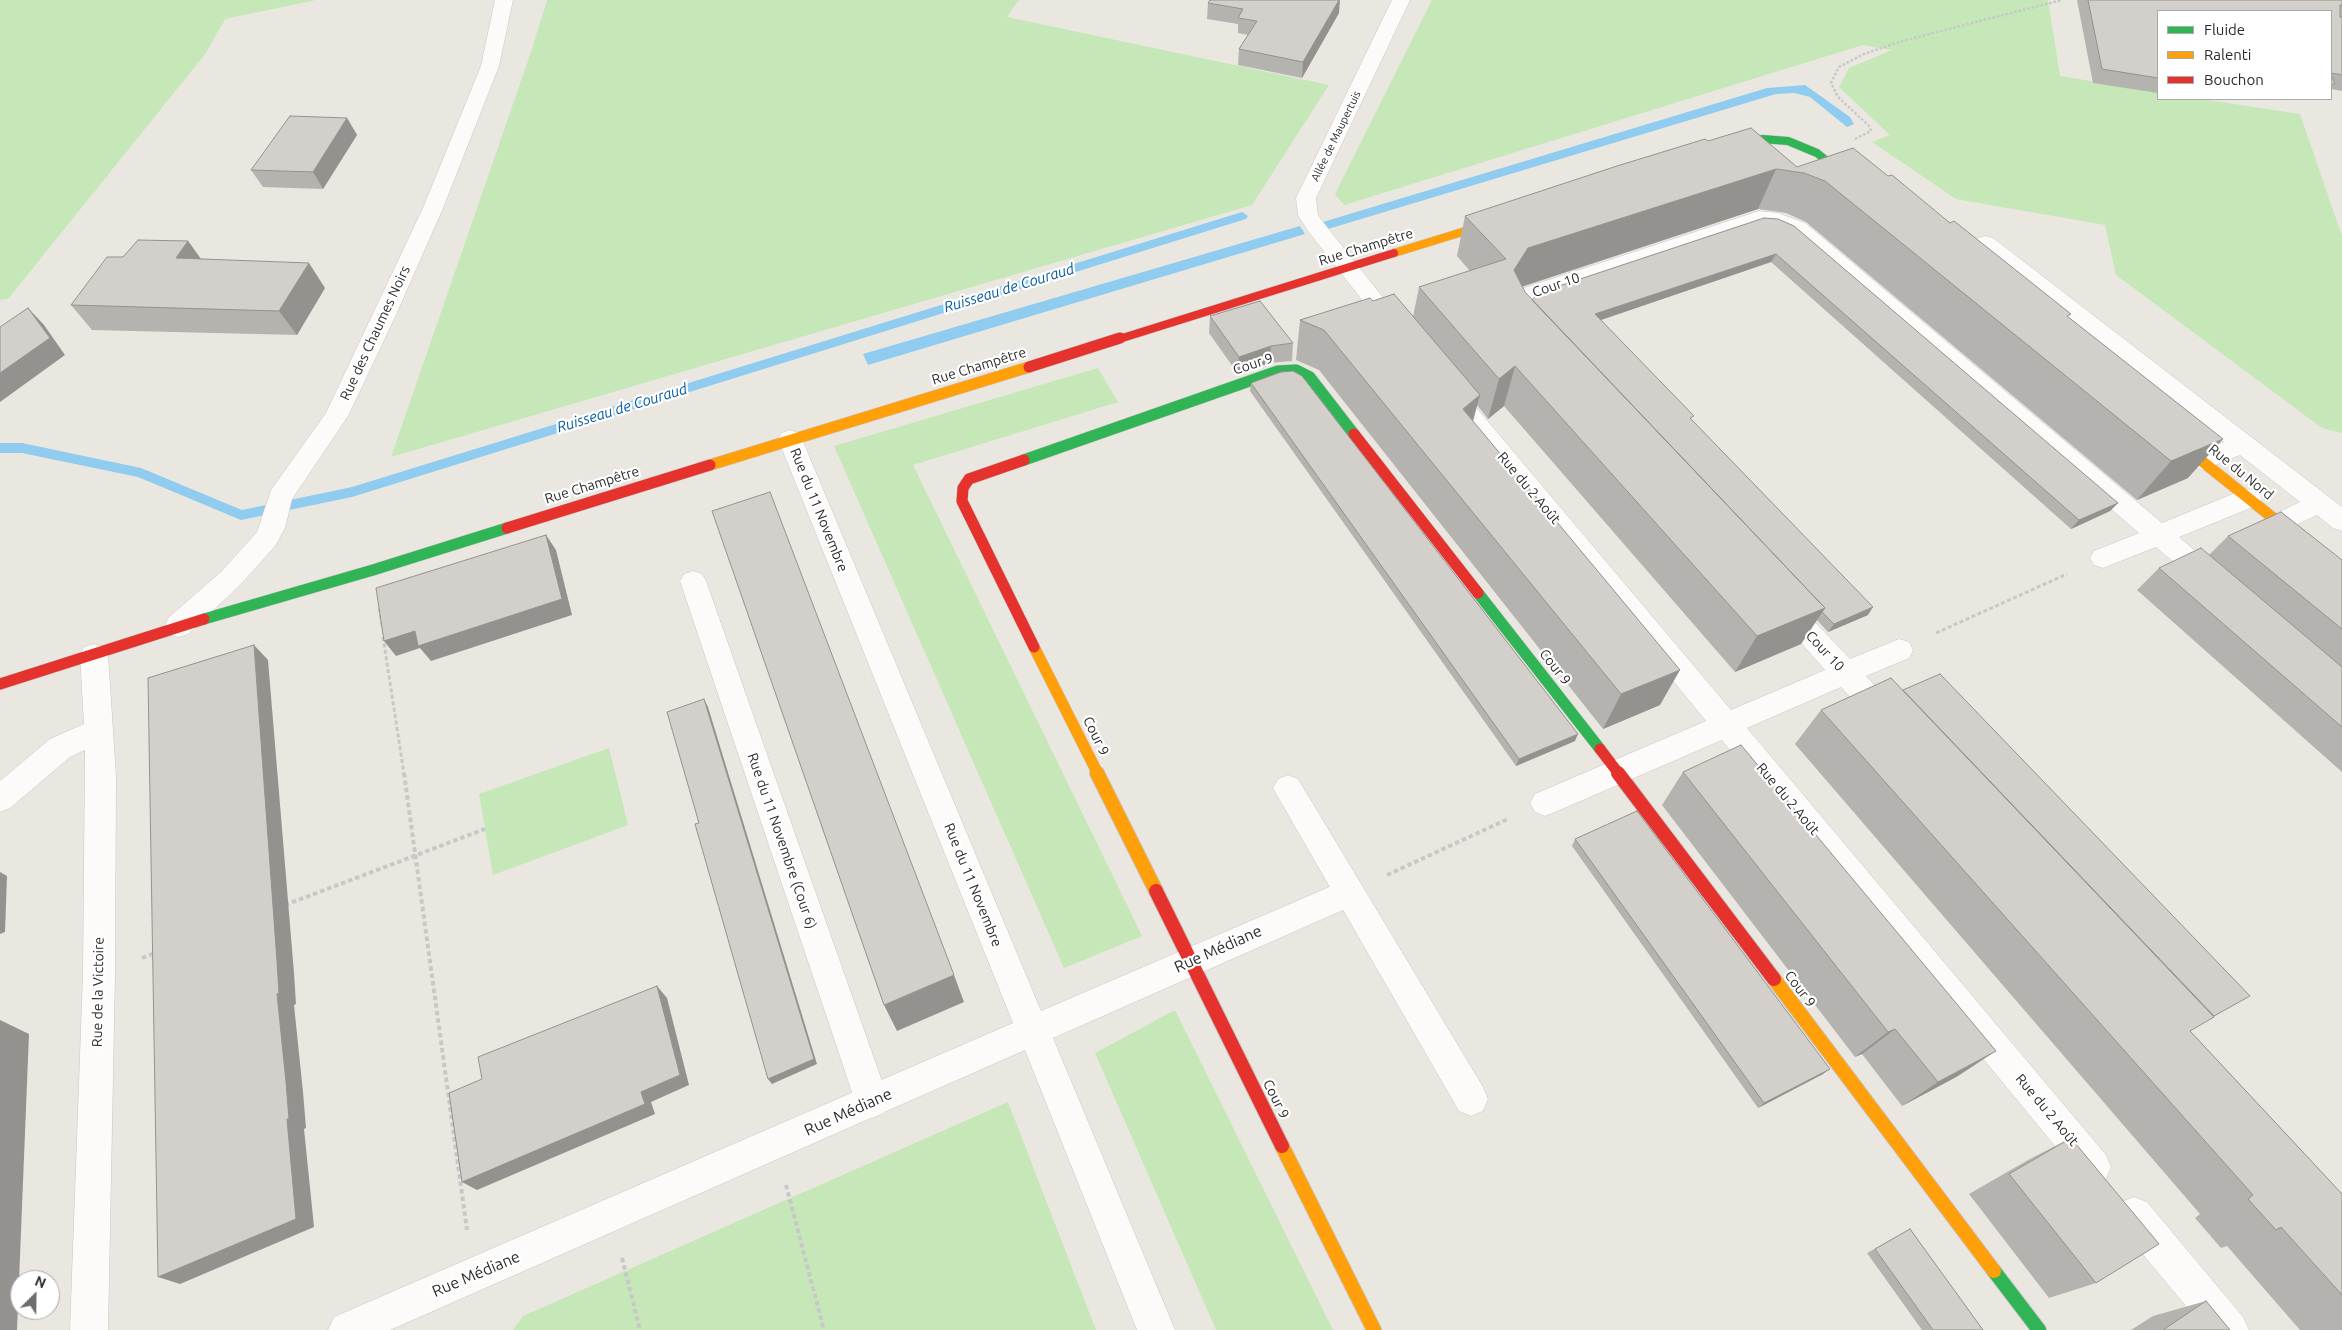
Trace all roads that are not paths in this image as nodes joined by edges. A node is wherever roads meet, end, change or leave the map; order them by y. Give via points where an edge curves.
1 (504, 0) edge
2 (1401, 0) edge
3 (1715, 154) edge
4 (1860, 187) edge
5 (1507, 218) edge
6 (1946, 256) edge
7 (1346, 268) junction
8 (1536, 340) edge
9 (1416, 352) edge
10 (1435, 375) edge
11 (2164, 430) edge
12 (790, 440) junction
13 (2242, 444) junction
14 (2203, 462) junction
15 (2248, 498) junction
16 (2319, 503) junction
17 (2342, 521) edge
18 (2279, 523) junction
19 (2159, 535) junction
20 (2103, 558) road end
21 (2342, 573) edge
22 (693, 581) dead end
23 (1765, 586) edge
24 (2232, 598) edge
25 (178, 626) junction
26 (1899, 650) road end
27 (94, 655) junction
28 (1846, 673) junction
29 (0, 684) edge
30 (1726, 724) junction
31 (98, 731) junction
32 (1906, 738) edge
33 (1617, 771) junction
34 (1288, 788) dead end
35 (0, 800) edge
36 (1545, 803) road end
37 (1348, 893) junction
38 (1191, 961) junction
39 (1033, 1031) junction
40 (1471, 1099) dead end
41 (872, 1101) junction
42 (89, 1330) edge
43 (346, 1330) edge
44 (1156, 1330) edge
45 (1374, 1330) edge
46 (2038, 1330) edge
47 (2230, 1330) edge

1 - 25 street, Rue des Chaumes Noirs via 490,66 433,208 336,416 280,497 266,539 231,578
2 - 7 street, Allée de Maupertuis via 1306,198 1308,215
3 - 4 street via 1762,139 1788,141 1817,153
5 - 7 street, Rue Champêtre
6 - 13 street via 1985,243
7 - 9 street
7 - 12 street, Rue Champêtre
8 - 19 street, Cour 10 via 1523,326 1516,309 1526,295 1758,218 1778,220 1798,228
10 - 30 street, Rue du 2 Août
11 - 14 street, Rue du Nord
12 - 25 street, Rue Champêtre via 373,570
12 - 39 street, Rue du 11 Novembre
13 - 14 street
13 - 16 street
14 - 15 street, Rue du Nord
15 - 18 street, Rue du Nord
15 - 19 street
16 - 17 street
16 - 18 street
18 - 21 street, Rue du Nord
19 - 20 street
19 - 24 street, Cour 10
22 - 41 street, Rue du 11 Novembre (Cour 6)
23 - 28 street, Cour 10
25 - 27 street, Rue Champêtre
26 - 28 street
27 - 29 street, Rue Champêtre
27 - 31 street, Rue de la Victoire
28 - 30 street
28 - 32 street, Cour 10
30 - 33 street
30 - 47 street, Rue du 2 Août
31 - 35 street via 60,748
31 - 42 street, Rue de la Victoire via 101,776 99,974
33 - 36 street
33 - 38 street, Cour 9 via 1310,377 1296,370 1278,371 969,479 962,488 962,501
33 - 46 street, Cour 9
34 - 37 street
37 - 38 street, Rue Médiane
37 - 40 street
38 - 39 street, Rue Médiane
38 - 45 street, Cour 9
39 - 41 street, Rue Médiane
39 - 44 street, Rue du 11 Novembre
41 - 43 street, Rue Médiane

